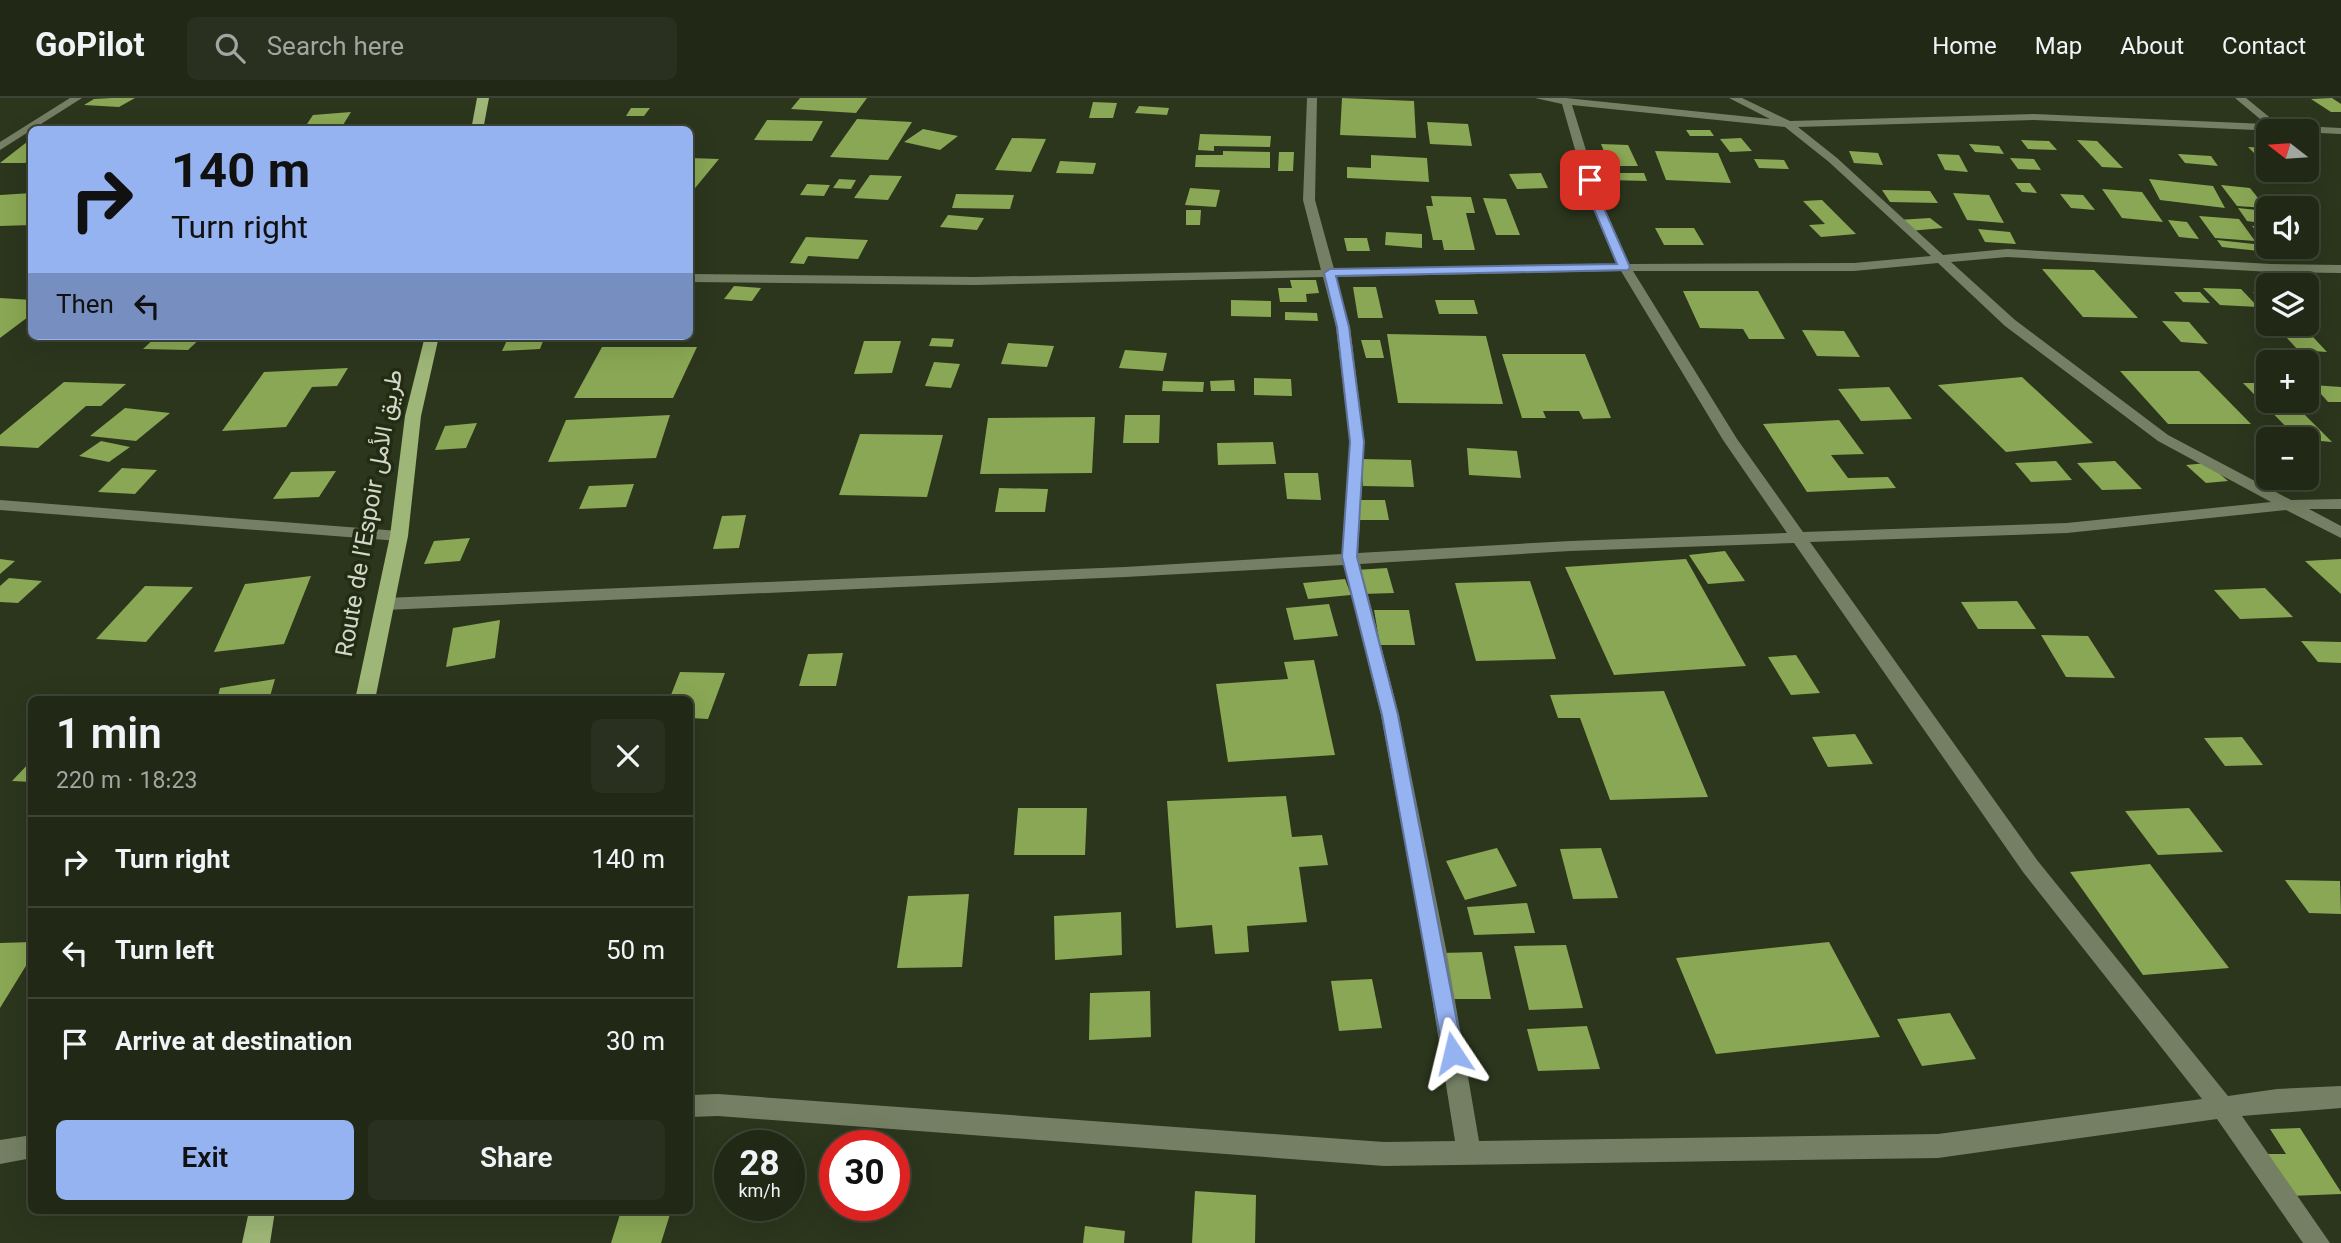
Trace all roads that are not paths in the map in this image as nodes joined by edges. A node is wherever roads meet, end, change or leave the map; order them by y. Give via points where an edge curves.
1 (77, 98) edge
2 (483, 98) edge
3 (1312, 98) edge
4 (1540, 98) edge
5 (1734, 98) edge
6 (2240, 98) edge
7 (1566, 101) junction
8 (2266, 119) edge
9 (1788, 124) junction
10 (33, 126) edge
11 (478, 126) edge
12 (2256, 126) edge
13 (28, 129) edge
14 (2319, 130) edge
15 (2341, 131) edge
16 (0, 147) edge
17 (1939, 259) junction
18 (1624, 267) junction
19 (2341, 269) edge
20 (1330, 273) junction
21 (693, 278) edge
22 (431, 340) edge
23 (2341, 503) edge
24 (0, 505) edge
25 (2287, 505) junction
26 (2341, 534) edge
27 (399, 536) junction
28 (1799, 537) junction
29 (1350, 557) junction
30 (385, 604) junction
31 (366, 696) edge
32 (2341, 1097) edge
33 (693, 1106) edge
34 (2223, 1108) junction
35 (28, 1147) edge
36 (0, 1152) edge
37 (1469, 1152) junction
38 (261, 1214) edge
39 (256, 1243) edge
40 (2318, 1243) edge

1 - 10 street
2 - 11 highway
3 - 20 street via 1309,200
4 - 7 street
5 - 9 street
6 - 8 street
7 - 9 street
7 - 18 street via 1596,202
9 - 12 street via 2034,117
9 - 17 street
13 - 16 street
14 - 15 street
17 - 18 street via 1854,267
17 - 19 street via 2007,253
17 - 25 street via 2010,323 2164,438
18 - 20 street
18 - 28 street via 1730,440
20 - 21 street via 974,281
20 - 29 street via 1343,327 1357,442
22 - 27 highway, Route de l’Espoir طريق الأمل via 413,416
23 - 25 street
24 - 27 street
25 - 26 street
25 - 28 street via 2067,527
27 - 30 highway, Route de l’Espoir طريق الأمل
28 - 29 street
28 - 34 street via 2030,866
29 - 30 street
29 - 37 street via 1390,715
30 - 31 highway, Route de l’Espoir طريق الأمل
32 - 34 street
33 - 37 street via 1384,1154
34 - 37 street via 1938,1146
34 - 40 street
35 - 36 street
38 - 39 highway

